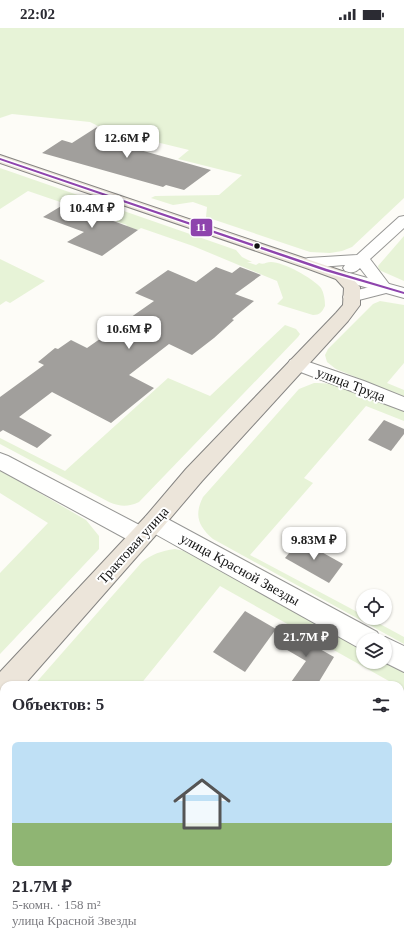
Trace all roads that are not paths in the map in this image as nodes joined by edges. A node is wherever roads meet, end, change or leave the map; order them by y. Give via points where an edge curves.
1 (0, 159) edge
2 (404, 220) edge
3 (361, 259) junction
4 (308, 263) junction
5 (342, 276) junction
6 (384, 288) junction
7 (404, 293) edge
8 (351, 297) junction
9 (297, 364) junction
10 (404, 404) edge
11 (0, 461) edge
12 (147, 529) junction
13 (356, 634) edge
14 (392, 654) edge
15 (404, 660) edge
16 (10, 681) edge

1 - 4 highway
2 - 3 street
3 - 4 street
3 - 5 street
3 - 6 street
4 - 5 highway
5 - 6 street
5 - 8 highway via 352,287
6 - 7 street
6 - 8 street
8 - 9 highway, Трактовая улица via 351,306
9 - 10 street, улица Труда
9 - 12 highway, Трактовая улица
11 - 12 street, улица Красной Звезды
12 - 13 street, улица Красной Звезды
12 - 16 highway, Трактовая улица
14 - 15 street

